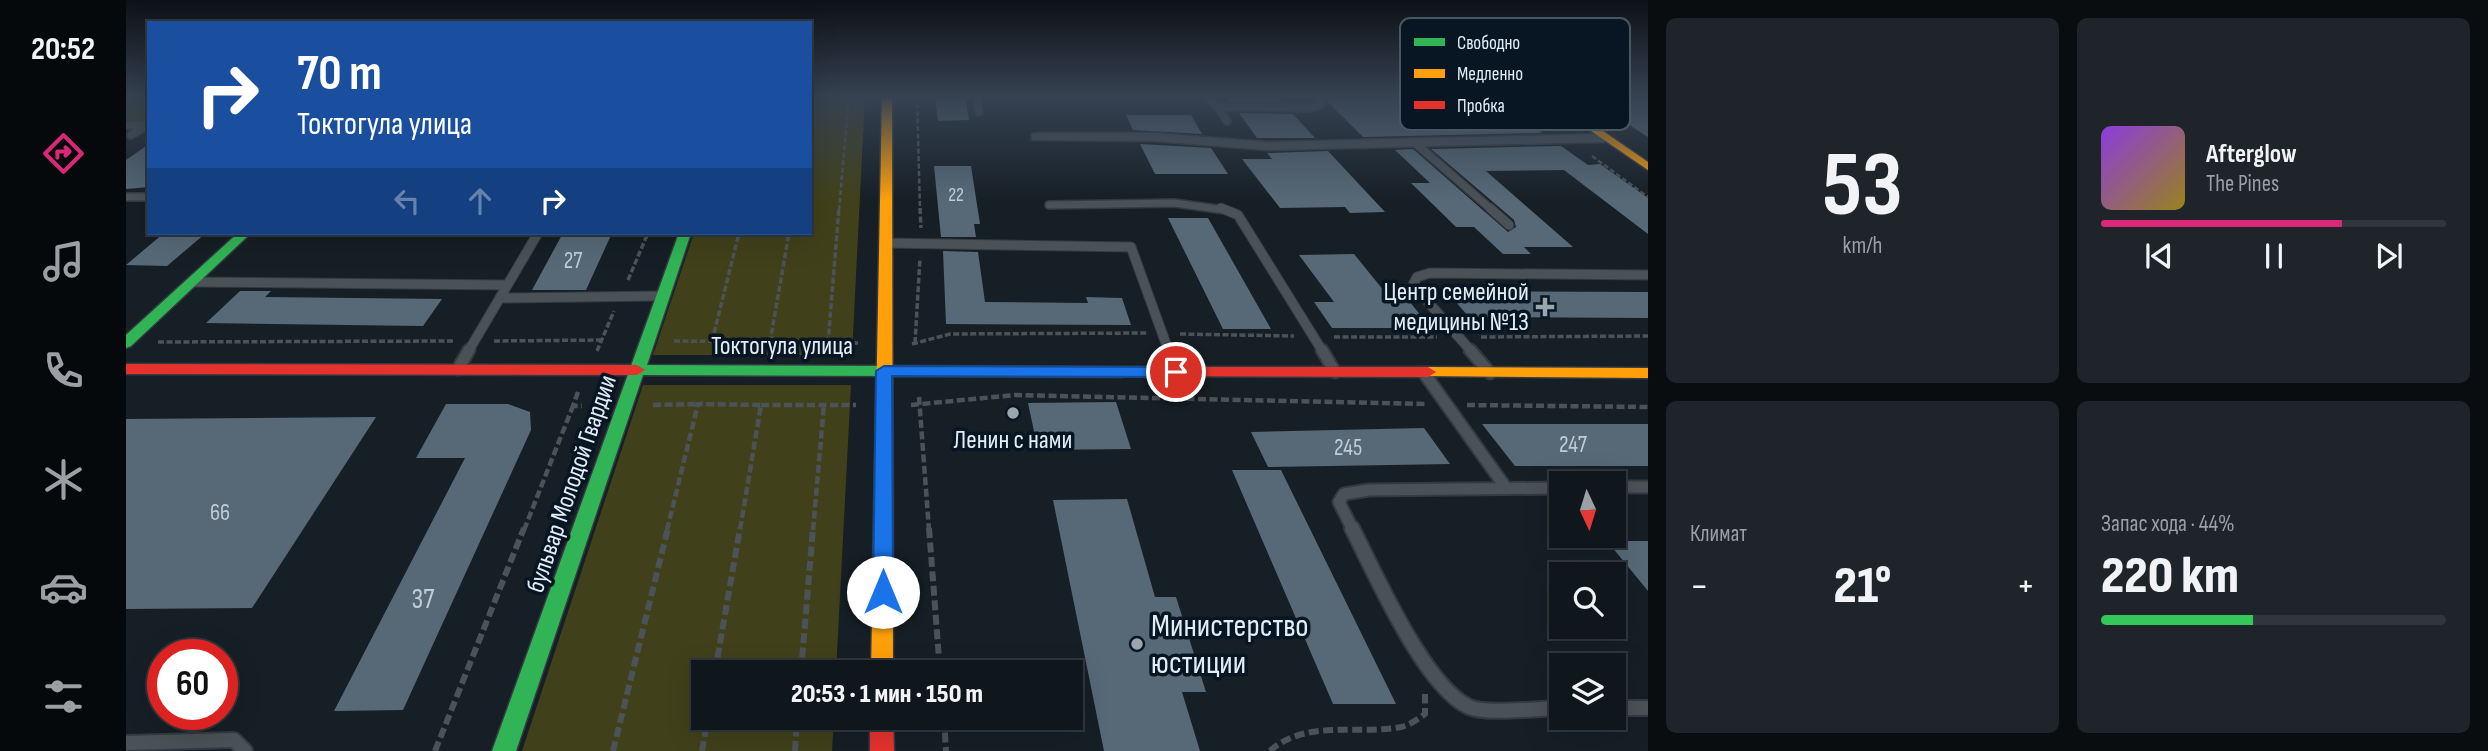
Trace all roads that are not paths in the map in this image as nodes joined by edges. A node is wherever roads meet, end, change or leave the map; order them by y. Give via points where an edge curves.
1 (138, 131) edge
2 (887, 131) edge
3 (1594, 131) edge
4 (131, 135) dead end
5 (1037, 137) dead end
6 (1604, 138) junction
7 (1415, 142) junction
8 (1648, 167) edge
9 (126, 197) edge
10 (147, 197) edge
11 (1049, 205) dead end
12 (1509, 225) dead end
13 (243, 235) edge
14 (537, 235) edge
15 (684, 235) edge
16 (886, 243) junction
17 (1648, 275) edge
18 (191, 282) junction
19 (507, 285) junction
20 (663, 296) junction
21 (499, 298) junction
22 (126, 343) edge
23 (126, 369) edge
24 (458, 369) junction
25 (638, 369) junction
26 (884, 371) junction
27 (1176, 372) junction
28 (1335, 372) junction
29 (1424, 373) junction
30 (1490, 373) junction
31 (1648, 373) edge
32 (1626, 487) edge
33 (1648, 487) edge
34 (1506, 488) junction
35 (1549, 488) edge
36 (882, 660) edge
37 (1549, 708) edge
38 (1626, 708) edge
39 (1648, 708) edge
40 (882, 730) edge
41 (126, 743) edge
42 (245, 751) edge
43 (504, 751) edge
44 (882, 751) edge

1 - 4 lane
2 - 16 main road
3 - 6 main road
5 - 7 street via 1154,137 1268,146
6 - 7 street
6 - 8 main road
7 - 12 lane
9 - 10 lane
11 - 28 lane via 1198,203 1224,207 1238,215
13 - 18 main road
14 - 19 lane
15 - 20 main road, бульвар Молодой Гвардии
16 - 26 main road
16 - 27 lane via 1130,247
17 - 30 lane via 1417,276 1413,285
18 - 19 lane
18 - 22 main road
19 - 21 lane
20 - 21 lane
20 - 25 main road, бульвар Молодой Гвардии
21 - 24 lane
23 - 24 main road, Токтогула улица
24 - 25 main road, Токтогула улица
25 - 26 main road, Токтогула улица
25 - 43 main road, бульвар Молодой Гвардии
26 - 27 main road, Токтогула улица
26 - 36 main road
27 - 28 main road, Токтогула улица
28 - 29 main road, Токтогула улица
29 - 30 main road, Токтогула улица
29 - 34 lane
30 - 31 main road, Токтогула улица
32 - 33 lane
34 - 35 lane
34 - 37 lane via 1369,490 1344,494 1339,502 1426,665 1451,695 1472,708
38 - 39 lane
40 - 44 main road
41 - 42 lane via 234,740

